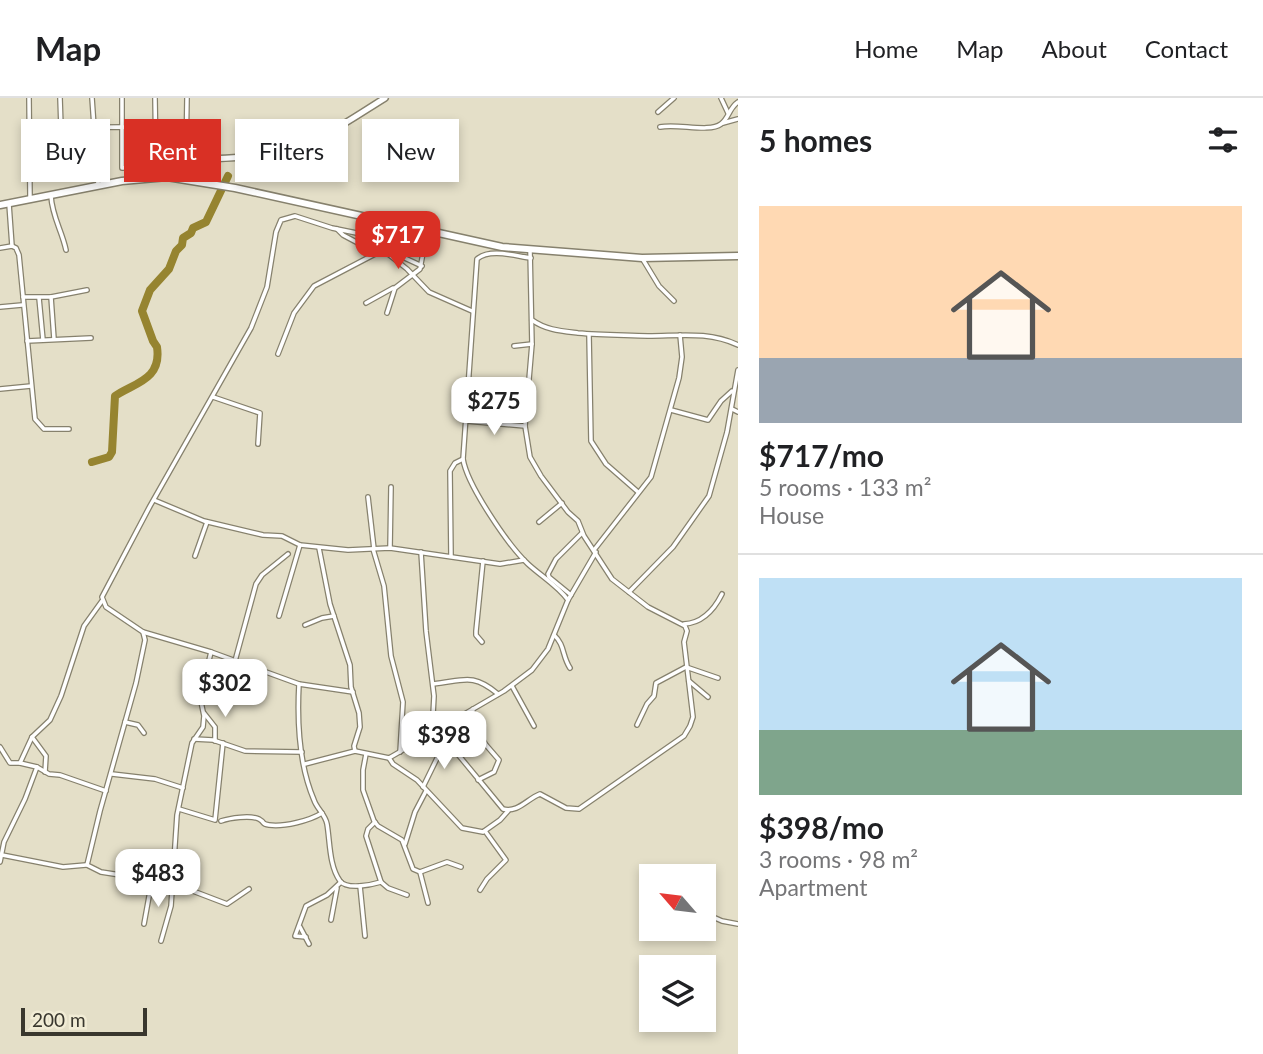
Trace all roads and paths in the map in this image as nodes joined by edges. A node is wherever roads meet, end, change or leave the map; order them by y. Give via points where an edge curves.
1 (29, 98) edge
2 (60, 98) edge
3 (92, 98) edge
4 (122, 98) edge
5 (155, 98) edge
6 (187, 98) edge
7 (385, 98) edge
8 (674, 98) edge
9 (722, 98) edge
10 (738, 102) edge
11 (657, 112) dead end
12 (728, 113) junction
13 (30, 119) edge
14 (61, 119) edge
15 (93, 119) edge
16 (156, 119) edge
17 (187, 119) edge
18 (738, 119) edge
19 (722, 124) junction
20 (110, 127) edge
21 (122, 127) junction
22 (660, 127) dead end
23 (221, 158) edge
24 (124, 168) edge
25 (124, 181) edge
26 (30, 182) edge
27 (98, 182) edge
28 (201, 182) edge
29 (98, 187) junction
30 (51, 196) junction
31 (30, 200) junction
32 (9, 204) junction
33 (0, 205) edge
34 (337, 229) junction
35 (428, 232) junction
36 (12, 246) junction
37 (425, 247) junction
38 (0, 248) edge
39 (66, 250) dead end
40 (530, 250) junction
41 (377, 253) junction
42 (386, 253) junction
43 (738, 256) edge
44 (531, 258) junction
45 (642, 258) junction
46 (421, 267) junction
47 (414, 276) junction
48 (422, 284) junction
49 (395, 288) junction
50 (87, 290) dead end
51 (23, 297) junction
52 (51, 297) junction
53 (39, 298) junction
54 (674, 301) dead end
55 (366, 303) dead end
56 (23, 305) junction
57 (0, 307) edge
58 (472, 311) junction
59 (387, 313) dead end
60 (532, 320) junction
61 (543, 327) junction
62 (589, 334) junction
63 (532, 335) junction
64 (680, 335) junction
65 (91, 338) dead end
66 (54, 339) junction
67 (43, 340) junction
68 (27, 341) junction
69 (532, 344) junction
70 (738, 345) edge
71 (514, 346) dead end
72 (278, 354) dead end
73 (738, 370) edge
74 (31, 386) junction
75 (0, 389) edge
76 (734, 390) junction
77 (212, 397) junction
78 (732, 409) junction
79 (671, 410) junction
80 (738, 412) edge
81 (466, 421) junction
82 (525, 426) junction
83 (69, 429) dead end
84 (258, 444) dead end
85 (463, 459) junction
86 (391, 487) dead end
87 (639, 492) junction
88 (368, 496) dead end
89 (154, 500) junction
90 (562, 503) junction
91 (207, 522) junction
92 (539, 522) dead end
93 (582, 533) junction
94 (300, 545) junction
95 (319, 548) junction
96 (390, 548) junction
97 (374, 549) junction
98 (595, 551) junction
99 (421, 552) junction
100 (288, 554) dead end
101 (195, 556) dead end
102 (451, 556) junction
103 (524, 560) junction
104 (483, 561) junction
105 (629, 592) junction
106 (723, 594) dead end
107 (572, 595) junction
108 (568, 600) junction
109 (102, 601) junction
110 (279, 616) dead end
111 (334, 616) junction
112 (682, 624) junction
113 (305, 625) dead end
114 (143, 632) junction
115 (554, 635) junction
116 (482, 642) dead end
117 (211, 652) junction
118 (235, 661) junction
119 (686, 667) junction
120 (570, 668) dead end
121 (718, 678) dead end
122 (687, 680) junction
123 (299, 684) junction
124 (433, 684) junction
125 (512, 686) junction
126 (353, 692) junction
127 (498, 694) junction
128 (708, 697) dead end
129 (473, 708) junction
130 (203, 712) junction
131 (125, 722) junction
132 (637, 725) dead end
133 (534, 726) dead end
134 (144, 733) dead end
135 (432, 733) junction
136 (32, 737) junction
137 (424, 737) junction
138 (194, 739) junction
139 (215, 741) junction
140 (223, 743) junction
141 (443, 746) junction
142 (0, 747) edge
143 (355, 751) junction
144 (302, 752) junction
145 (400, 752) junction
146 (366, 754) junction
147 (389, 758) junction
148 (20, 762) junction
149 (305, 764) junction
150 (37, 767) junction
151 (45, 772) junction
152 (112, 774) junction
153 (478, 780) junction
154 (183, 788) junction
155 (425, 789) junction
156 (106, 791) junction
157 (179, 809) junction
158 (508, 811) junction
159 (322, 813) junction
160 (221, 821) dead end
161 (375, 822) junction
162 (485, 831) junction
163 (404, 846) junction
164 (2, 855) junction
165 (0, 862) edge
166 (87, 865) junction
167 (461, 867) dead end
168 (420, 872) junction
169 (152, 880) junction
170 (172, 883) junction
171 (381, 883) junction
172 (340, 884) junction
173 (360, 886) junction
174 (249, 889) dead end
175 (480, 890) dead end
176 (407, 895) dead end
177 (428, 903) dead end
178 (716, 918) edge
179 (331, 920) dead end
180 (144, 924) dead end
181 (738, 924) edge
182 (299, 926) junction
183 (365, 936) dead end
184 (306, 937) junction
185 (161, 941) dead end
186 (309, 944) dead end

1 - 13 street
2 - 14 street
3 - 15 street
4 - 21 street
5 - 16 street
6 - 17 street
7 - 23 main road via 318,138 279,152
8 - 11 street
9 - 12 street
10 - 12 street
12 - 19 street
18 - 19 street
19 - 22 street via 715,128
20 - 21 street
21 - 24 street
25 - 29 highway
26 - 31 street
27 - 29 street
28 - 35 highway
29 - 30 highway
30 - 31 highway
30 - 39 street
31 - 32 highway
32 - 33 highway
32 - 36 street
34 - 37 street
34 - 41 street
34 - 77 street via 295,216 281,220 261,307
35 - 37 street
35 - 40 highway
36 - 38 street
36 - 51 street via 18,250
37 - 46 street
40 - 44 street
40 - 45 highway
41 - 42 street
41 - 72 street via 309,290
42 - 46 street
42 - 47 street
43 - 45 highway
44 - 58 street via 490,253 478,257
44 - 60 street
45 - 54 street
46 - 47 street
46 - 48 street
47 - 48 street
47 - 49 street
48 - 58 street via 434,295
49 - 55 street
49 - 59 street
50 - 52 street
51 - 53 street
51 - 56 street
52 - 53 street
52 - 66 street
53 - 67 street
56 - 57 street
56 - 68 street
58 - 81 street
60 - 61 street
60 - 63 street
61 - 62 street
61 - 63 street
62 - 64 street
62 - 87 street via 592,441 606,464
63 - 69 street
64 - 70 street via 717,337
64 - 79 street via 681,365
65 - 66 street
66 - 67 street
67 - 68 street
68 - 74 street
69 - 71 street
69 - 82 street
73 - 76 street
74 - 75 street
74 - 83 street via 38,424 49,430
76 - 78 street
76 - 79 street via 720,401 708,421
77 - 84 street via 260,413
77 - 89 street
78 - 80 street
78 - 105 street via 709,496 673,547
79 - 87 street via 651,477
81 - 82 street
81 - 85 street
82 - 90 street via 532,463
85 - 102 street via 450,471
85 - 103 street via 474,487
86 - 96 street
87 - 98 street
88 - 97 street
89 - 91 street
89 - 109 street
90 - 92 street
90 - 93 street
91 - 94 street via 282,536
91 - 101 street
93 - 98 street
93 - 107 street via 548,574
94 - 95 street
94 - 110 street
95 - 97 street
95 - 111 street
96 - 97 street
96 - 99 street
97 - 145 street via 403,702
98 - 105 street via 612,579
98 - 107 street
99 - 102 street
99 - 124 street
100 - 118 street via 256,583
102 - 104 street
103 - 104 street via 505,565
103 - 108 street
104 - 116 street via 476,631
105 - 112 street
106 - 112 street via 705,617
107 - 108 street
108 - 115 street
109 - 114 street
109 - 136 street via 84,626 50,720
111 - 113 street
111 - 126 street via 350,665
112 - 119 street via 687,629 683,638
114 - 117 street
114 - 131 street via 144,645
115 - 120 street via 561,641
115 - 125 street via 540,663
117 - 118 street
117 - 130 street via 200,697
118 - 123 street
119 - 121 street
119 - 122 street
119 - 132 street via 656,683 654,696
122 - 128 street
122 - 158 street via 693,717 684,736 579,809 566,808 540,794
123 - 126 street
123 - 144 street
124 - 127 street via 464,678 484,682
124 - 135 street
125 - 127 street
125 - 133 street
126 - 143 street via 360,722
127 - 129 street
129 - 135 street
129 - 153 street via 471,721 499,760 494,772
130 - 138 street via 203,727
130 - 139 street via 215,727
131 - 134 street via 138,725
131 - 152 street
135 - 137 street
136 - 148 street
136 - 151 street via 47,755
137 - 141 street
137 - 145 street
138 - 139 street
138 - 154 street
139 - 140 street
140 - 144 street via 245,751
140 - 157 street via 215,820
141 - 153 street via 456,752
141 - 155 street
142 - 148 street via 8,762
143 - 146 street
143 - 149 street
144 - 149 street
145 - 147 street
146 - 147 street
146 - 161 street via 363,790
147 - 155 street
148 - 150 street
149 - 159 street via 314,802
150 - 151 street
150 - 164 street
151 - 156 street
152 - 154 street
152 - 156 street
153 - 158 street via 500,808
154 - 157 street
155 - 162 street via 462,828
155 - 163 street
156 - 166 street
157 - 170 street
158 - 162 street
159 - 160 street via 276,825 249,818
159 - 172 street
161 - 163 street
161 - 171 street via 366,835
162 - 175 street via 506,860
163 - 168 street via 411,867
164 - 165 street
164 - 166 street via 63,867
166 - 169 street via 92,870
167 - 168 street via 447,862
168 - 177 street
169 - 170 street
169 - 180 street
170 - 174 street via 228,904
170 - 185 street
171 - 173 street
171 - 176 street
172 - 173 street
172 - 179 street
172 - 182 street via 306,906
173 - 183 street
178 - 181 street
182 - 184 street
182 - 184 street via 295,936
184 - 186 street

